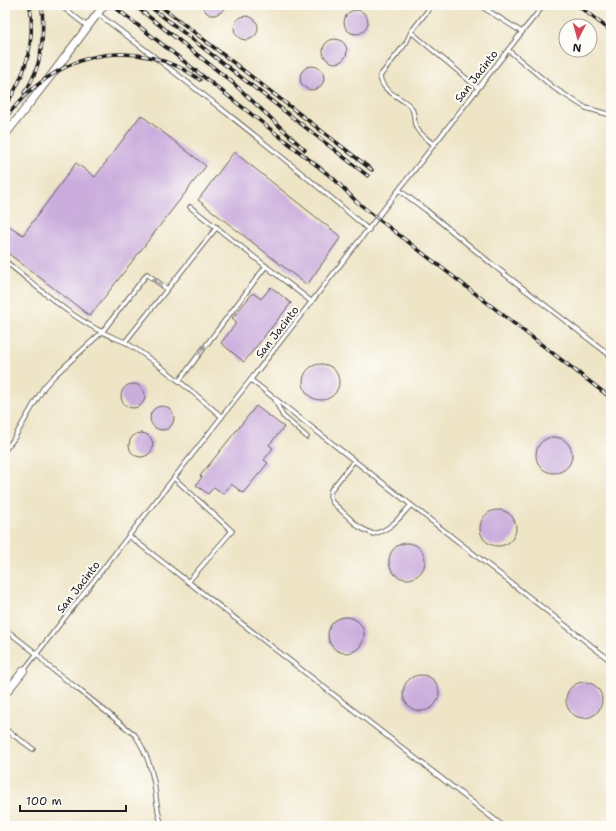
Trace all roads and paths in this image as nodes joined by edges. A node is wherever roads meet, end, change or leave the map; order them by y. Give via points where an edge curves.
1 (60, 5) edge
2 (104, 5) edge
3 (432, 5) edge
4 (479, 5) edge
5 (544, 5) edge
6 (97, 13) junction
7 (87, 26) junction
8 (411, 32) junction
9 (522, 32) junction
10 (508, 50) junction
11 (478, 88) junction
12 (611, 115) edge
13 (5, 135) edge
14 (434, 145) junction
15 (399, 190) junction
16 (190, 207) dead end
17 (217, 228) junction
18 (368, 230) junction
19 (5, 261) edge
20 (266, 266) junction
21 (167, 289) junction
22 (312, 302) junction
23 (102, 332) junction
24 (125, 342) junction
25 (611, 356) edge
26 (251, 380) junction
27 (179, 381) junction
28 (273, 398) junction
29 (222, 417) junction
30 (307, 437) dead end
31 (5, 450) edge
32 (354, 461) junction
33 (174, 478) junction
34 (411, 505) junction
35 (129, 536) junction
36 (188, 582) junction
37 (5, 629) edge
38 (37, 654) junction
39 (611, 661) edge
40 (24, 670) joint
41 (5, 694) edge
42 (5, 729) edge
43 (33, 749) dead end
44 (162, 826) edge
45 (503, 826) edge

1 - 7 lane
2 - 6 street
3 - 8 lane
4 - 9 lane
5 - 9 lane, San Jacinto
6 - 7 street
6 - 18 lane via 260,139
7 - 13 street
8 - 11 lane
8 - 14 lane via 380,79 387,90 409,105 417,130
9 - 10 lane, San Jacinto
10 - 11 lane, San Jacinto
10 - 12 lane via 554,88 586,108
11 - 14 lane, San Jacinto
14 - 15 lane, San Jacinto
15 - 18 lane, San Jacinto
15 - 25 lane
16 - 17 lane
17 - 20 lane
17 - 21 lane
18 - 22 lane, San Jacinto
19 - 23 lane via 75,317
20 - 22 lane
27 -> 20 lane
21 -> 23 lane via 147,274
21 - 24 lane
22 - 26 lane, San Jacinto
23 - 24 lane
23 - 31 lane via 44,387
24 - 27 lane
26 - 28 lane
26 - 29 lane, San Jacinto
27 - 29 lane
28 - 30 lane via 283,416
28 - 32 lane
29 - 33 lane, San Jacinto
32 - 34 lane
32 - 34 lane via 331,490 330,496 332,502 359,527 373,534 386,530
33 - 35 lane, San Jacinto
33 - 36 lane via 232,531
34 - 39 lane
35 - 36 lane
35 - 38 lane, San Jacinto
36 - 45 lane
37 - 38 lane
38 - 40 lane, San Jacinto
38 - 44 lane via 48,666 135,735 141,744 153,780
40 - 41 street
42 - 43 lane

